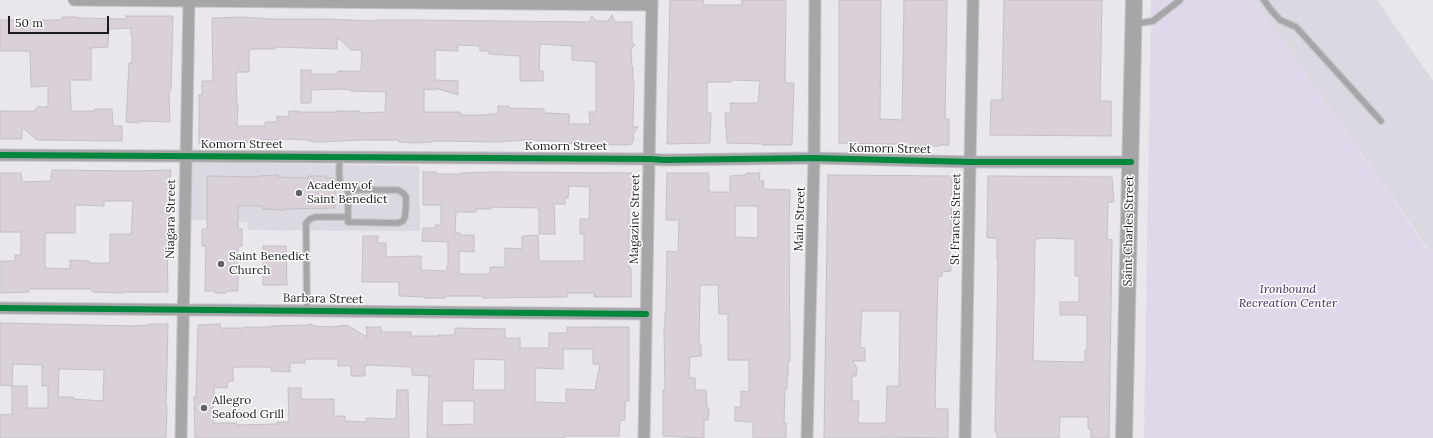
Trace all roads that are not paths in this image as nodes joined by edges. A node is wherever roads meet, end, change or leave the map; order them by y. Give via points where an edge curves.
1 (74, 0) edge
2 (189, 0) edge
3 (815, 0) edge
4 (973, 0) edge
5 (1134, 0) edge
6 (1180, 0) edge
7 (1264, 0) edge
8 (652, 2) edge
9 (1134, 24) junction
10 (1381, 121) dead end
11 (0, 155) edge
12 (185, 156) junction
13 (340, 156) junction
14 (814, 158) junction
15 (650, 159) junction
16 (970, 162) junction
17 (1131, 162) junction
18 (348, 190) junction
19 (348, 217) junction
20 (0, 308) edge
21 (183, 309) junction
22 (307, 310) junction
23 (646, 314) junction
24 (181, 438) edge
25 (644, 438) edge
26 (807, 438) edge
27 (965, 438) edge
28 (1124, 438) edge

1 - 2 street
2 - 8 street
2 - 12 street, Niagara Street
3 - 14 street, Main Street
4 - 16 street, St Francis Street
5 - 9 street, Saint Charles Street
6 - 9 lane via 1153,21
7 - 10 lane via 1280,20 1296,27
8 - 15 street, Magazine Street
9 - 17 street, Saint Charles Street
11 - 12 street, Komorn Street
12 - 13 street, Komorn Street
12 - 21 street, Niagara Street
13 - 15 street, Komorn Street
13 - 18 lane via 340,184
14 - 15 street, Komorn Street
14 - 16 street, Komorn Street
14 - 26 street, Main Street
15 - 23 street, Magazine Street
16 - 17 street, Komorn Street
16 - 27 street, St Francis Street
17 - 28 street, Saint Charles Street
18 - 19 lane
18 - 19 lane via 398,190 406,197 405,217 398,223 348,222
19 - 22 lane via 315,217 306,223
20 - 21 street, Barbara Street
21 - 22 street, Barbara Street
21 - 24 street, Niagara Street
22 - 23 street, Barbara Street
23 - 25 street, Magazine Street

